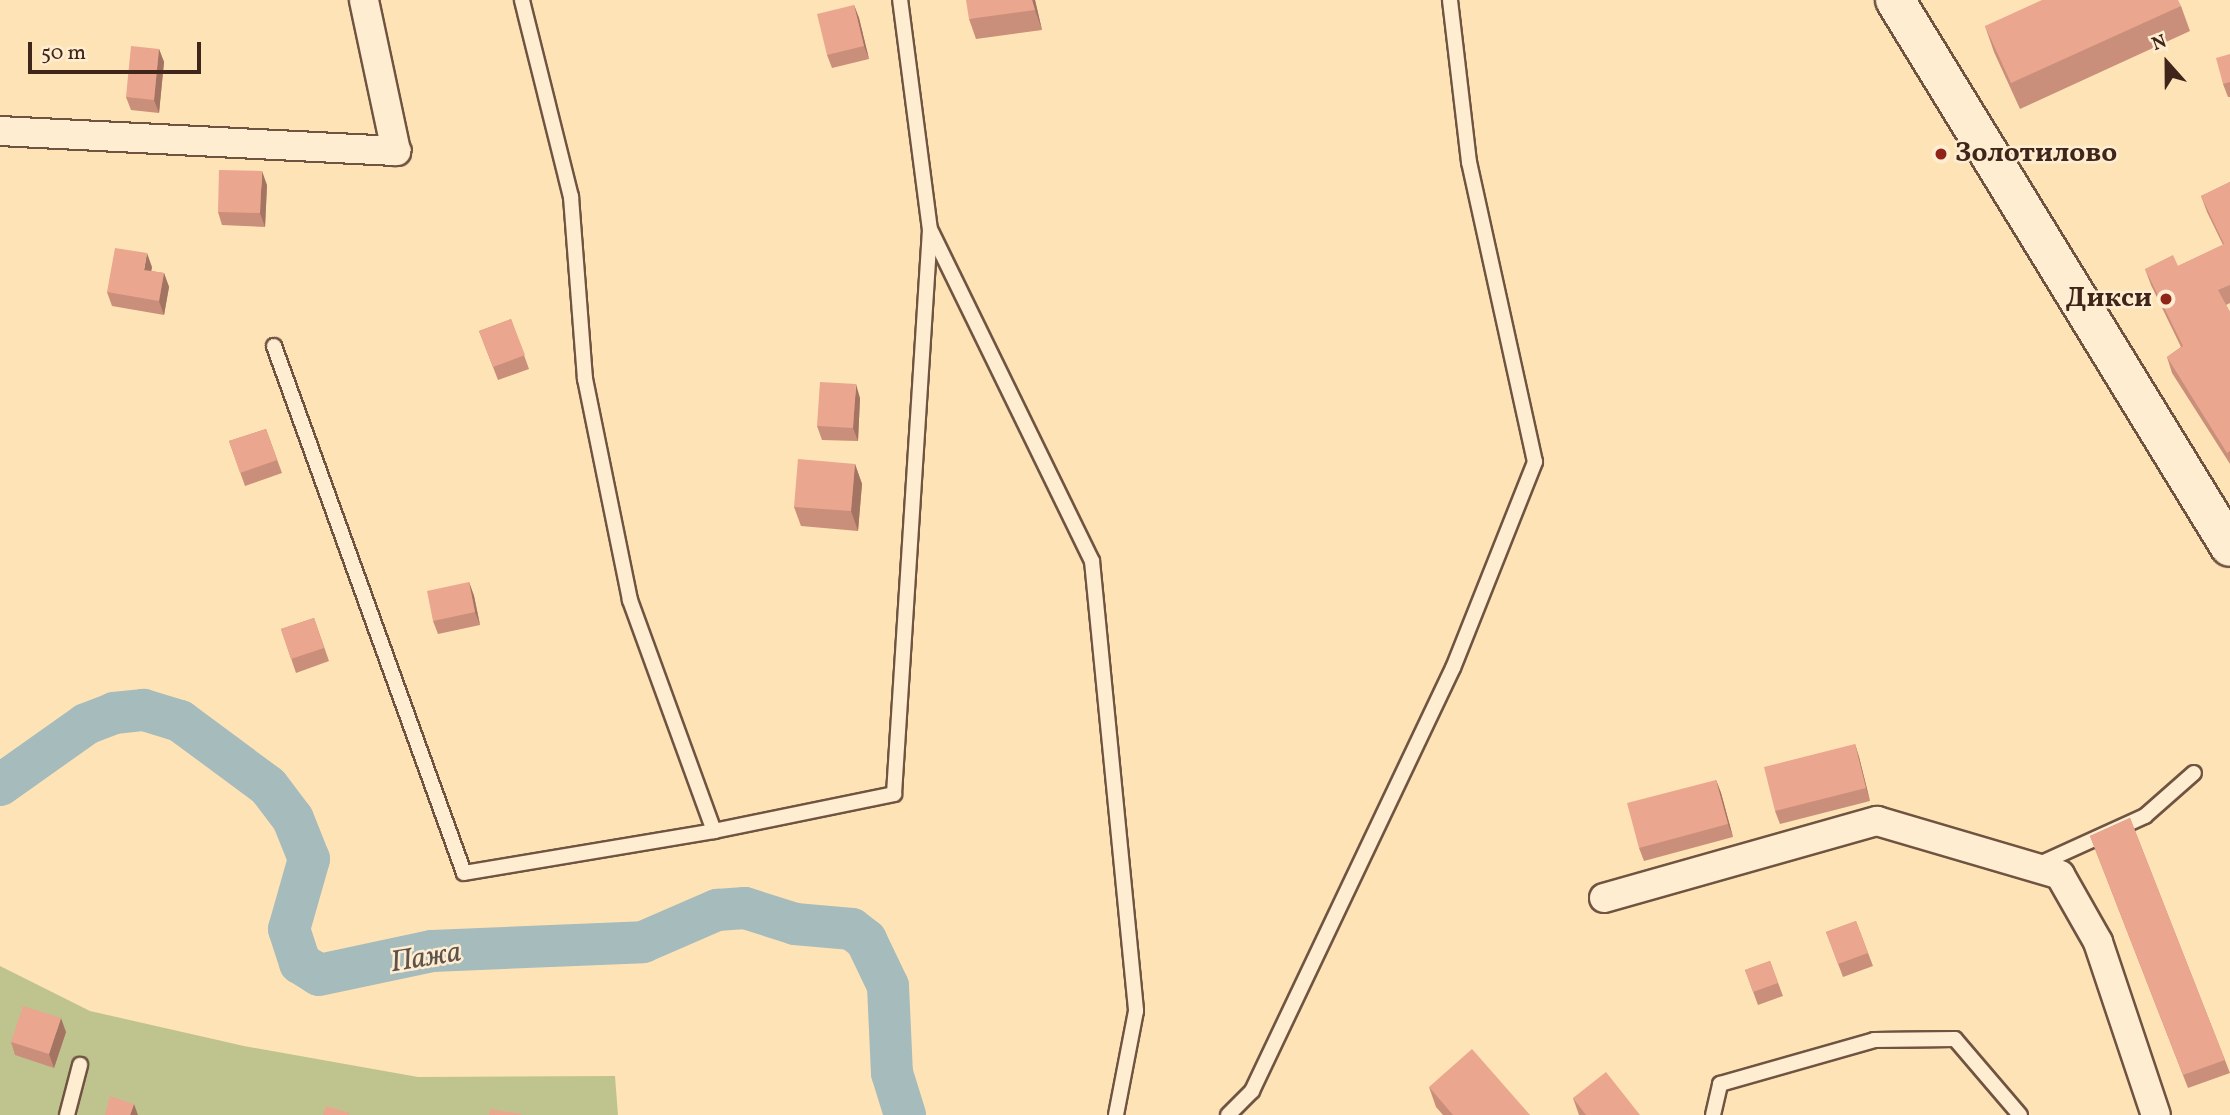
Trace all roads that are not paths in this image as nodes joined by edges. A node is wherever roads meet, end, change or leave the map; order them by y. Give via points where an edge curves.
1 (364, 0) edge
2 (522, 0) edge
3 (900, 0) edge
4 (1450, 0) edge
5 (1895, 0) edge
6 (0, 131) edge
7 (930, 230) junction
8 (274, 346) dead end
9 (2230, 547) edge
10 (2194, 773) dead end
11 (714, 831) junction
12 (2032, 867) junction
13 (1604, 898) dead end
14 (80, 1065) dead end
15 (66, 1115) edge
16 (1116, 1115) edge
17 (1228, 1115) edge
18 (1713, 1115) edge
19 (2020, 1115) edge
20 (2155, 1115) edge

1 - 6 street via 396,151
2 - 11 lane via 571,197 585,379 630,600
3 - 7 lane
4 - 17 lane via 1469,162 1535,462 1453,668 1252,1091
5 - 9 main road
7 - 11 lane via 894,794
7 - 16 lane via 1092,561 1136,1011
8 - 11 lane via 464,873
10 - 12 lane via 2145,816
12 - 13 street via 1877,821
12 - 20 street via 2060,875 2098,942
14 - 15 lane
18 - 19 lane via 1720,1084 1874,1040 1955,1039

